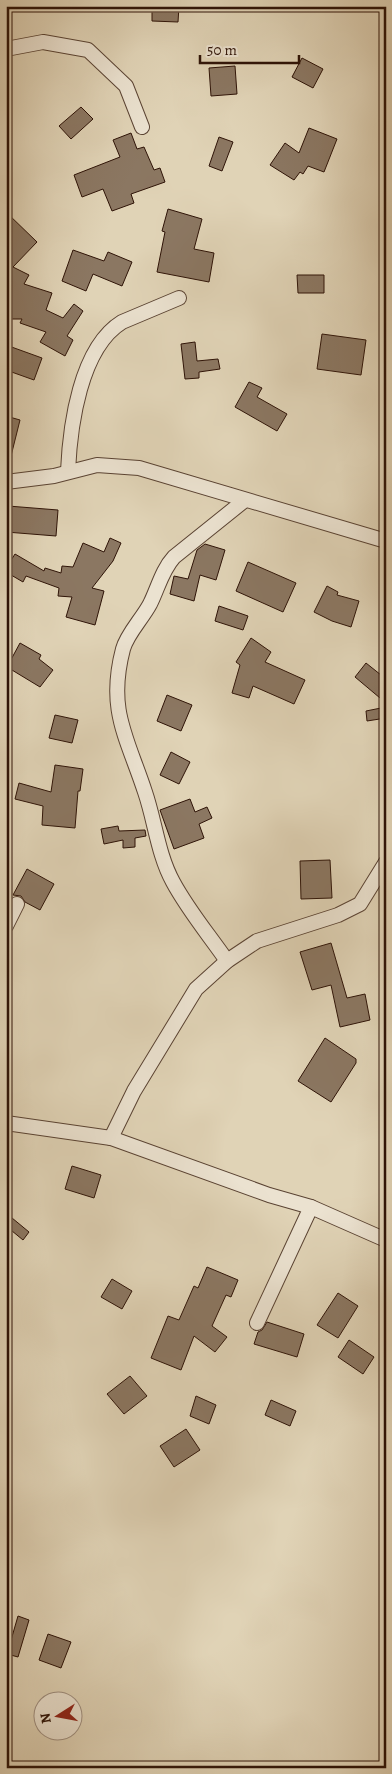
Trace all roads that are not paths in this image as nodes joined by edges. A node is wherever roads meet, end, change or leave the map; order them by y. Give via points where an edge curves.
1 (6, 49) edge
2 (142, 127) dead end
3 (179, 298) dead end
4 (68, 471) junction
5 (6, 482) edge
6 (245, 500) junction
7 (386, 541) edge
8 (386, 862) edge
9 (18, 904) dead end
10 (6, 926) edge
11 (227, 961) junction
12 (6, 1123) edge
13 (112, 1138) junction
14 (312, 1207) junction
15 (386, 1240) edge
16 (257, 1323) dead end

1 - 2 street via 43,42 88,50 126,86
3 - 4 street via 114,326 100,344 84,379 70,433
4 - 5 street
4 - 6 street via 97,465 139,468
6 - 7 street
6 - 11 street via 166,566 149,606 124,647 116,703 125,742 145,792 173,882
8 - 11 street via 360,904 338,915 257,942
9 - 10 street
11 - 13 street via 196,989 134,1091
12 - 13 street
13 - 14 street via 269,1195
14 - 15 street
14 - 16 street

